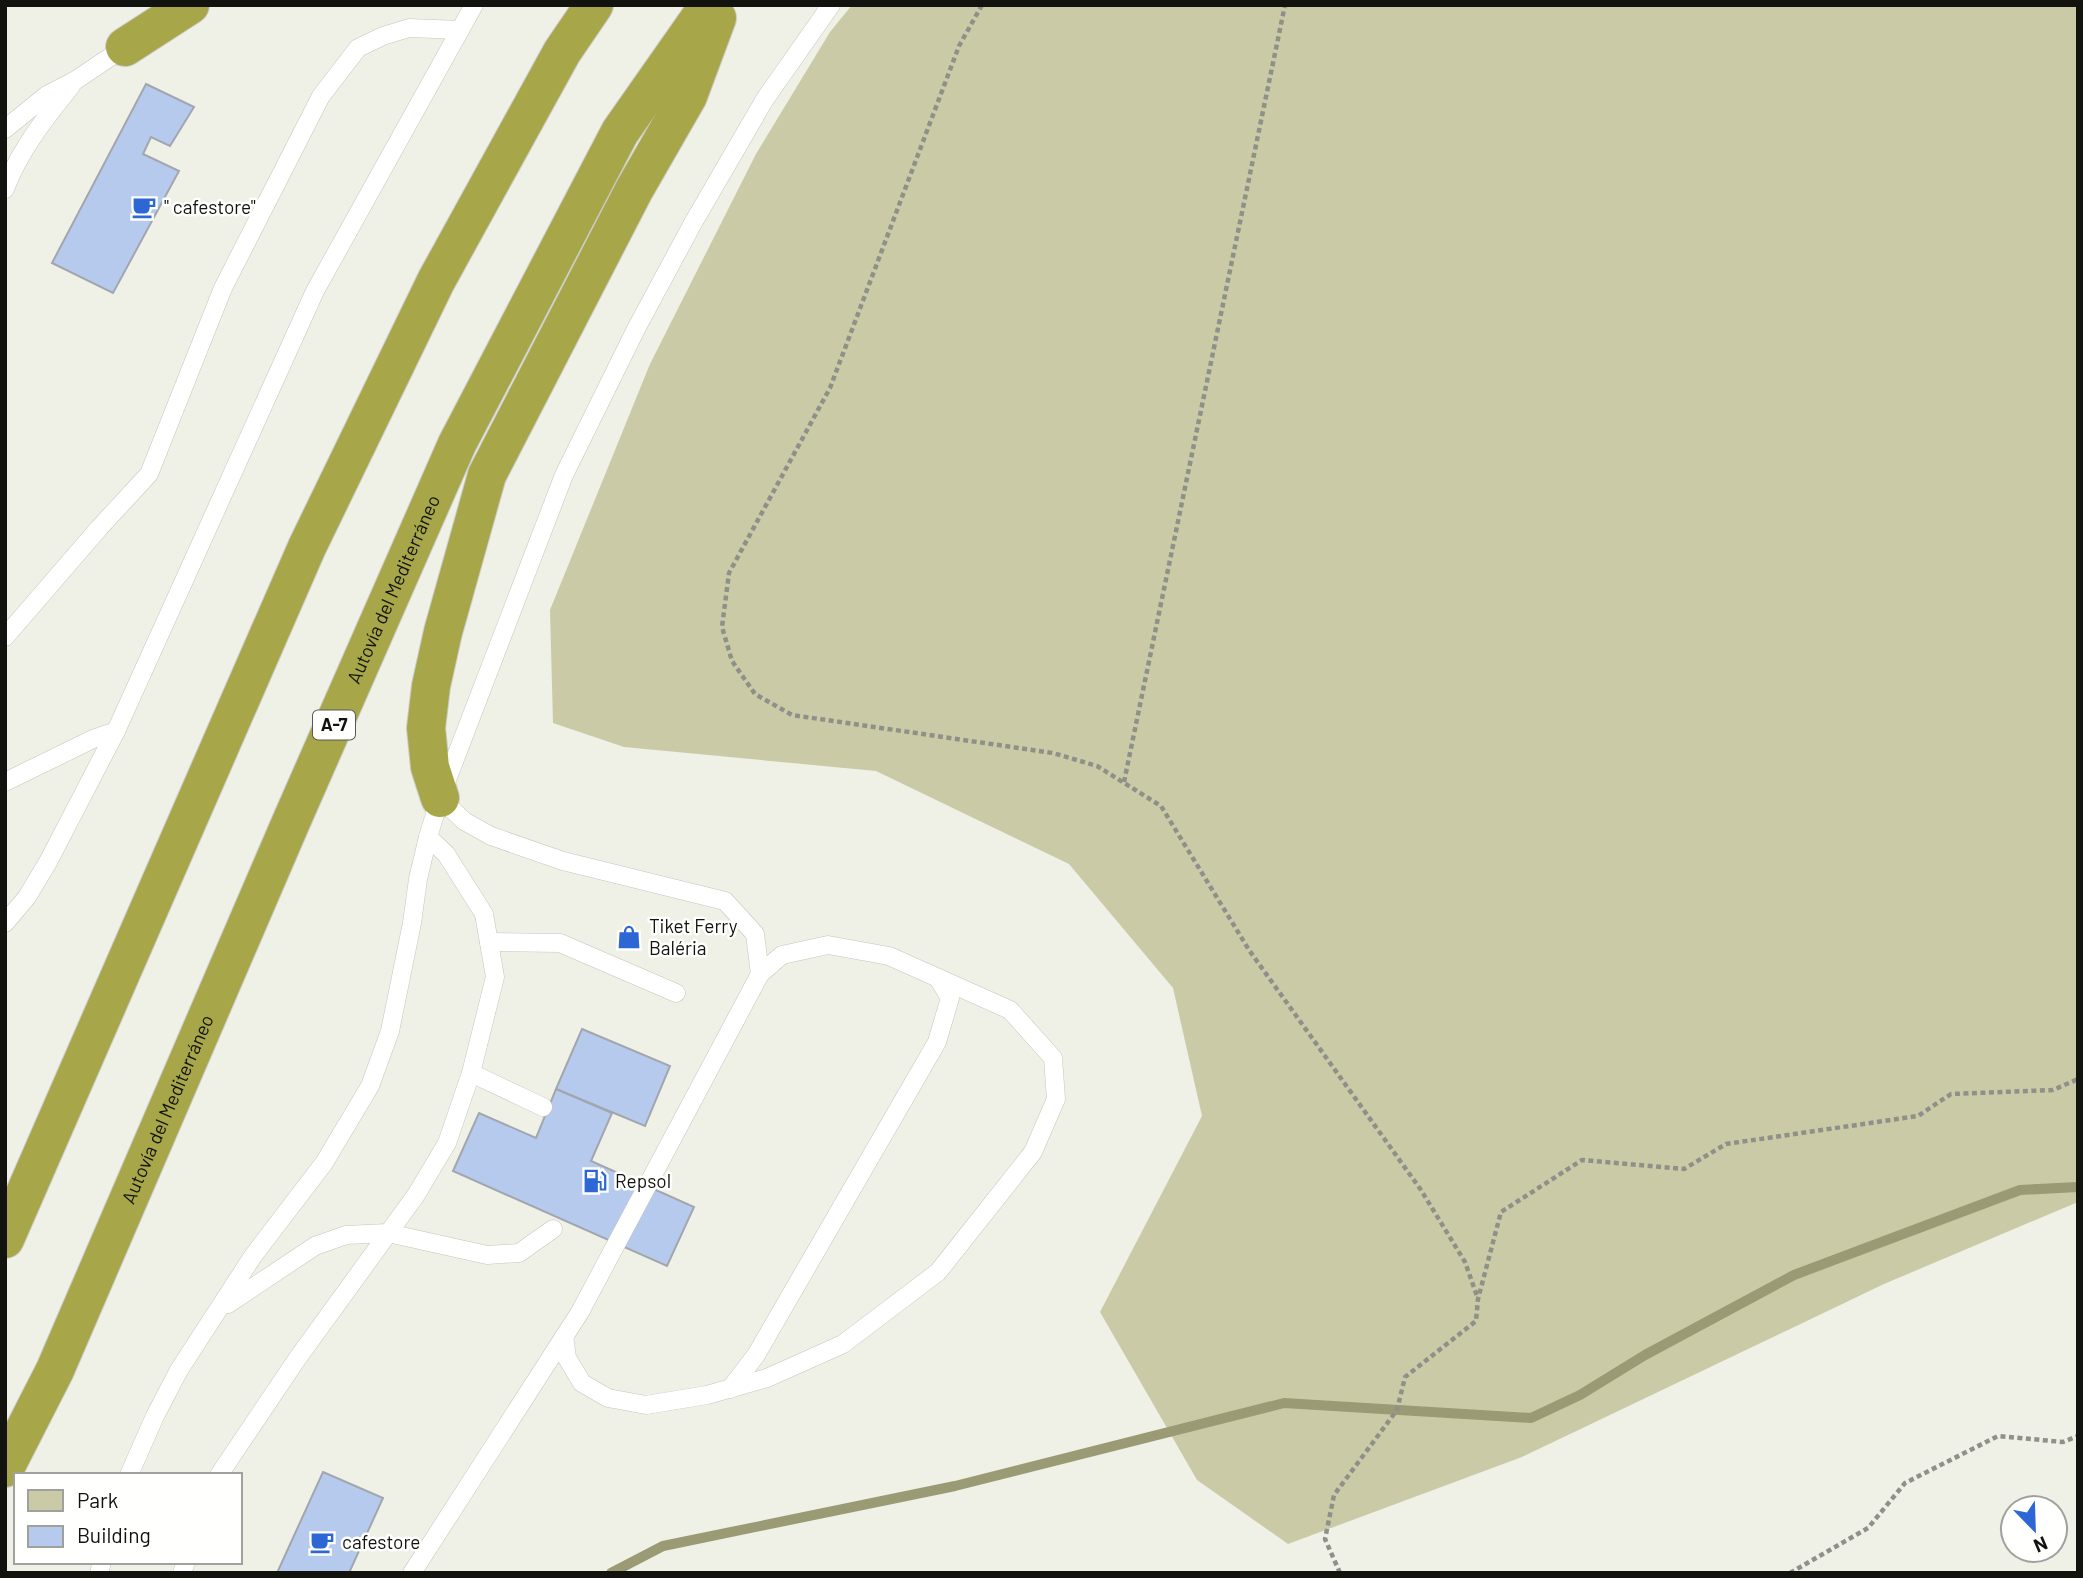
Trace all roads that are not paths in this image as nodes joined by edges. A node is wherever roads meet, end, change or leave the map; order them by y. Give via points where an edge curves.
1 (190, 5) edge
2 (474, 5) edge
3 (594, 5) edge
4 (709, 5) edge
5 (722, 5) edge
6 (831, 5) edge
7 (460, 30) junction
8 (125, 47) joint
9 (76, 80) junction
10 (5, 129) edge
11 (5, 189) edge
12 (5, 637) edge
13 (116, 731) junction
14 (5, 782) edge
15 (440, 798) junction
16 (428, 837) junction
17 (5, 923) edge
18 (489, 942) junction
19 (760, 974) junction
20 (937, 978) junction
21 (676, 993) dead end
22 (471, 1073) junction
23 (543, 1107) dead end
24 (553, 1229) dead end
25 (388, 1233) junction
26 (5, 1239) edge
27 (215, 1316) junction
28 (564, 1336) junction
29 (730, 1389) junction
30 (5, 1468) edge
31 (129, 1473) edge
32 (220, 1473) edge
33 (412, 1573) edge

1 - 8 highway
2 - 7 lane
3 - 26 highway via 562,51 436,281 307,547
4 - 30 highway, Autovía del Mediterráneo / A-7 via 620,132 457,444 55,1370
5 - 15 highway via 688,96 634,190 487,475 431,687 426,728 430,766
6 - 15 lane via 765,99 693,223 564,475
7 - 12 lane via 409,28 383,36 358,48 321,96 223,288 149,474
7 - 13 lane via 315,291
8 - 9 lane
9 - 10 lane via 47,95
9 - 11 lane via 40,125
13 - 14 lane
13 - 17 lane via 48,862
15 - 16 lane
15 - 19 lane via 464,821 491,836 563,861 725,901 755,934
16 - 18 lane via 446,854 484,914
16 - 27 lane via 390,1031 370,1086 324,1163 253,1256
18 - 21 lane via 560,943
18 - 22 lane via 495,977
19 - 20 lane via 782,955 828,946 889,956
19 - 28 lane
20 - 29 lane via 950,998 937,1042 756,1355
20 - 29 lane via 1010,1010 1053,1058 1056,1099 1033,1152 938,1272 843,1344
22 - 23 lane
22 - 25 lane via 447,1143
24 - 25 lane via 519,1253 487,1255
25 - 27 lane via 346,1236 315,1246 234,1298
25 - 32 lane
27 - 31 lane via 180,1370
28 - 29 lane via 566,1358 582,1384 608,1398 646,1405
28 - 33 lane

